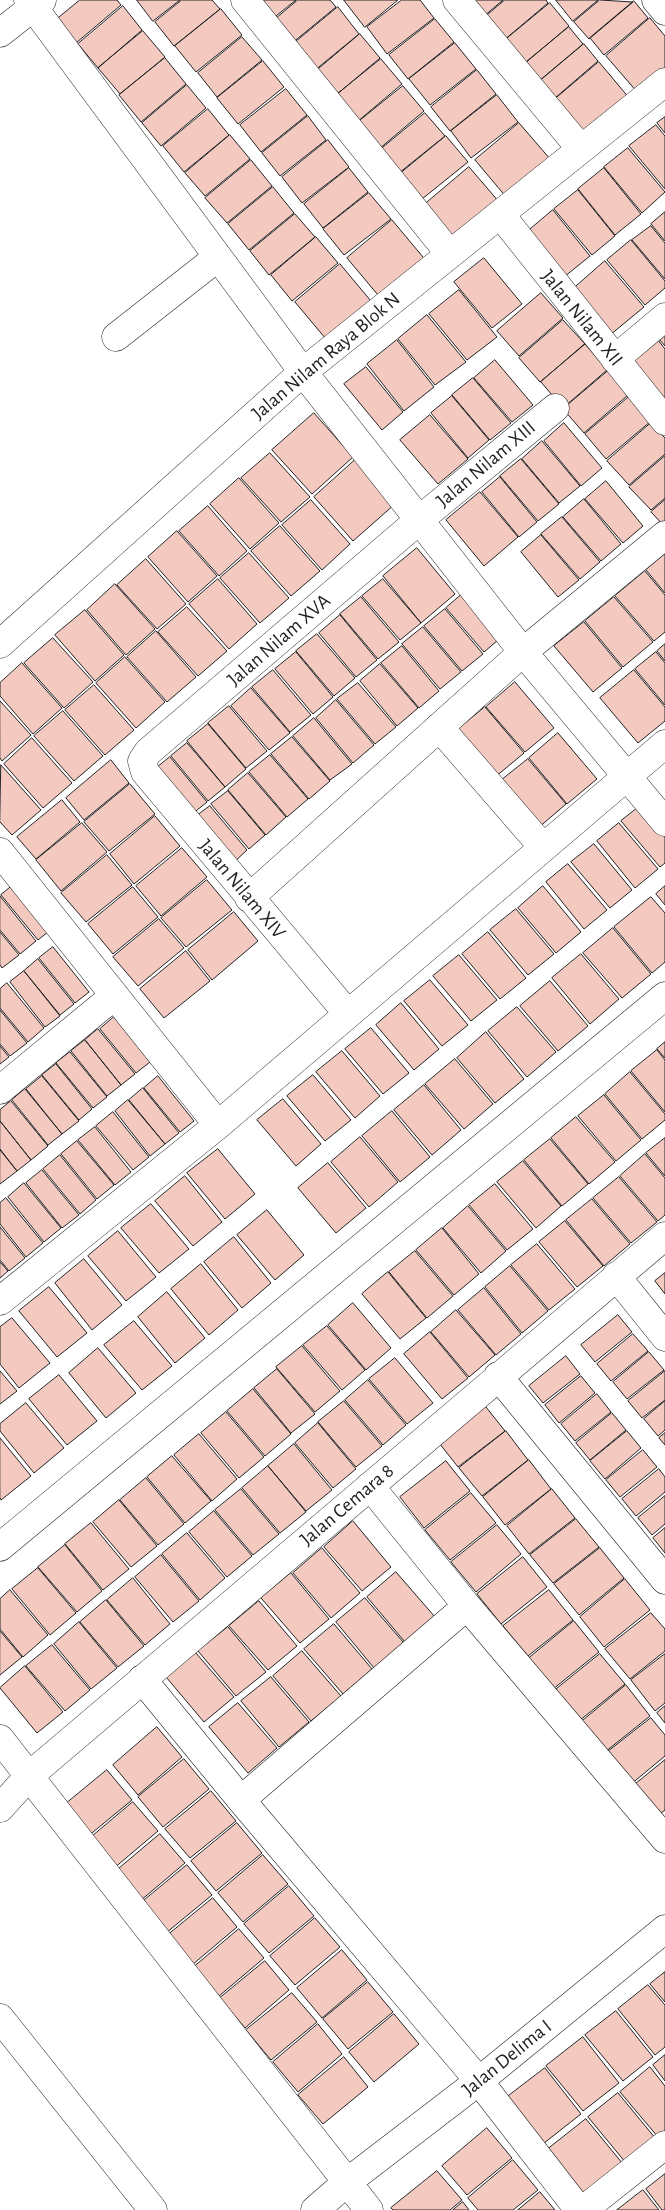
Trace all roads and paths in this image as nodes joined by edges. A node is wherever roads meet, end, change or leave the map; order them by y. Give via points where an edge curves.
1 (245, 0) edge
2 (457, 0) edge
3 (656, 0) edge
4 (34, 2) edge
5 (665, 11) edge
6 (0, 33) edge
7 (665, 82) edge
8 (581, 149) junction
9 (500, 214) junction
10 (450, 254) junction
11 (218, 257) junction
12 (665, 317) edge
13 (116, 337) dead end
14 (615, 359) junction
15 (303, 372) junction
16 (555, 408) dead end
17 (665, 422) edge
18 (418, 521) junction
19 (665, 535) edge
20 (0, 644) edge
21 (523, 652) junction
22 (439, 727) junction
23 (665, 744) edge
24 (142, 761) joint
25 (625, 777) junction
26 (665, 822) edge
27 (543, 847) junction
28 (3, 864) edge
29 (249, 898) junction
30 (114, 996) junction
31 (665, 996) edge
32 (348, 1014) junction
33 (0, 1090) edge
34 (218, 1125) junction
35 (665, 1236) edge
36 (616, 1276) junction
37 (0, 1301) edge
38 (665, 1337) edge
39 (498, 1376) junction
40 (370, 1486) junction
41 (0, 1547) edge
42 (665, 1580) edge
43 (467, 1606) junction
44 (142, 1679) junction
45 (0, 1739) edge
46 (30, 1776) junction
47 (241, 1800) junction
48 (0, 1808) edge
49 (665, 1839) edge
50 (665, 1929) edge
51 (0, 2018) edge
52 (479, 2081) junction
53 (665, 2145) edge
54 (346, 2183) junction
55 (153, 2210) edge
56 (315, 2210) edge
57 (369, 2210) edge
58 (579, 2210) edge
59 (583, 2210) edge

1 - 10 street
2 - 8 street
3 - 5 street
4 - 6 street
4 - 11 street
7 - 8 street, Jalan Nilam Raya Blok N
8 - 9 street, Jalan Nilam Raya Blok N
9 - 10 street, Jalan Nilam Raya Blok N
9 - 14 street, Jalan Nilam XII
10 - 15 street, Jalan Nilam Raya Blok N
11 - 13 street
11 - 15 street
12 - 14 street
14 - 17 street, Jalan Nilam XII
15 - 18 street
15 - 20 street, Jalan Nilam Raya Blok N
16 - 18 street, Jalan Nilam XIII
18 - 21 street
18 - 24 street, Jalan Nilam XVA via 148,752
19 - 21 street
21 - 22 street
21 - 25 street
22 - 27 street
22 - 29 street
23 - 25 street
24 - 29 street, Jalan Nilam XIV via 145,772
25 - 26 street
25 - 27 street
27 - 32 street
28 - 30 street
29 - 32 street, Jalan Nilam XIV
30 - 33 street
30 - 34 street
31 - 41 street
32 - 34 street
34 - 37 street
35 - 36 street, Jalan Cemara 8
36 - 38 street
36 - 39 street, Jalan Cemara 8
39 - 40 street, Jalan Cemara 8
39 - 42 street
40 - 43 street
40 - 44 street, Jalan Cemara 8
43 - 47 street
43 - 49 street
44 - 46 street, Jalan Cemara 8
44 - 47 street
45 - 46 street
46 - 48 street, Jalan Cemara 8
46 - 54 street
47 - 52 street
50 - 52 street, Jalan Delima I
51 - 55 street
52 - 54 street, Jalan Delima I
52 - 58 street
53 - 59 street
54 - 56 street, Jalan Delima I
54 - 57 street

